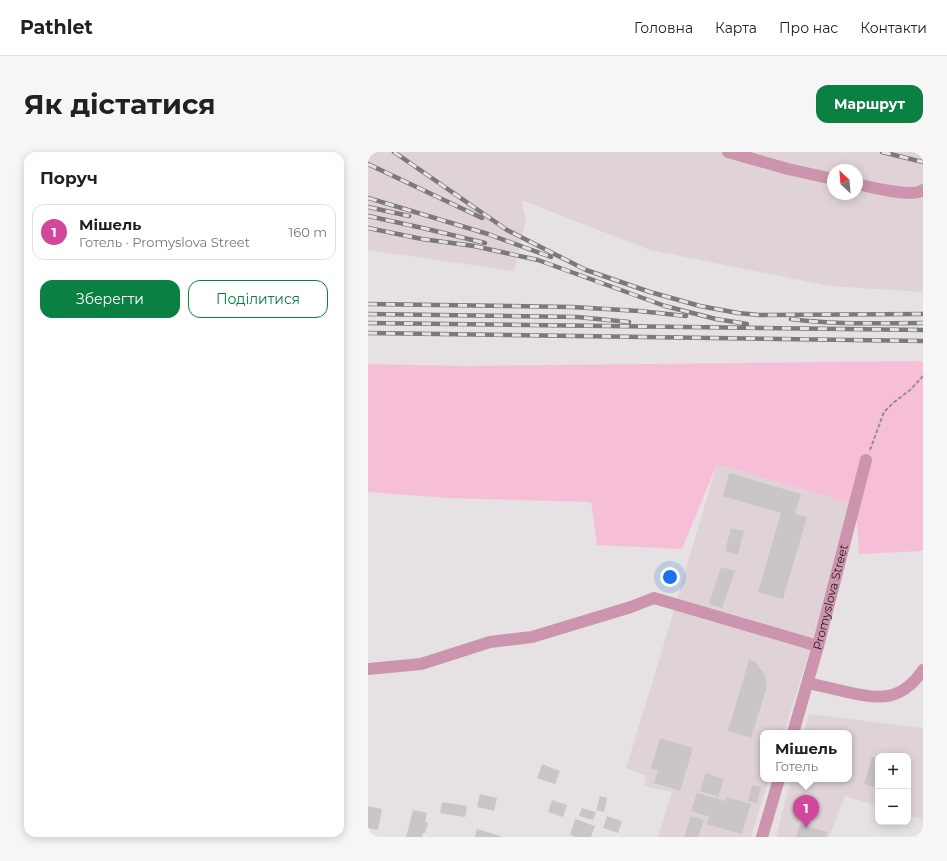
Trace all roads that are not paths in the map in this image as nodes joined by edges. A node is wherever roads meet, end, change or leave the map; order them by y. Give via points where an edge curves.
1 (728, 152) edge
2 (827, 178) edge
3 (863, 185) edge
4 (923, 190) edge
5 (866, 460) road end
6 (818, 646) junction
7 (368, 669) edge
8 (923, 670) edge
9 (808, 683) junction
10 (794, 730) edge
11 (778, 782) edge
12 (762, 837) edge

1 - 2 street
3 - 4 street via 912,194
5 - 6 street, Promyslova Street
6 - 7 street via 654,598 532,637 490,642 421,664
6 - 9 street, Promyslova Street
8 - 9 street via 910,686 884,697 870,698
9 - 10 street, Promyslova Street
11 - 12 street

